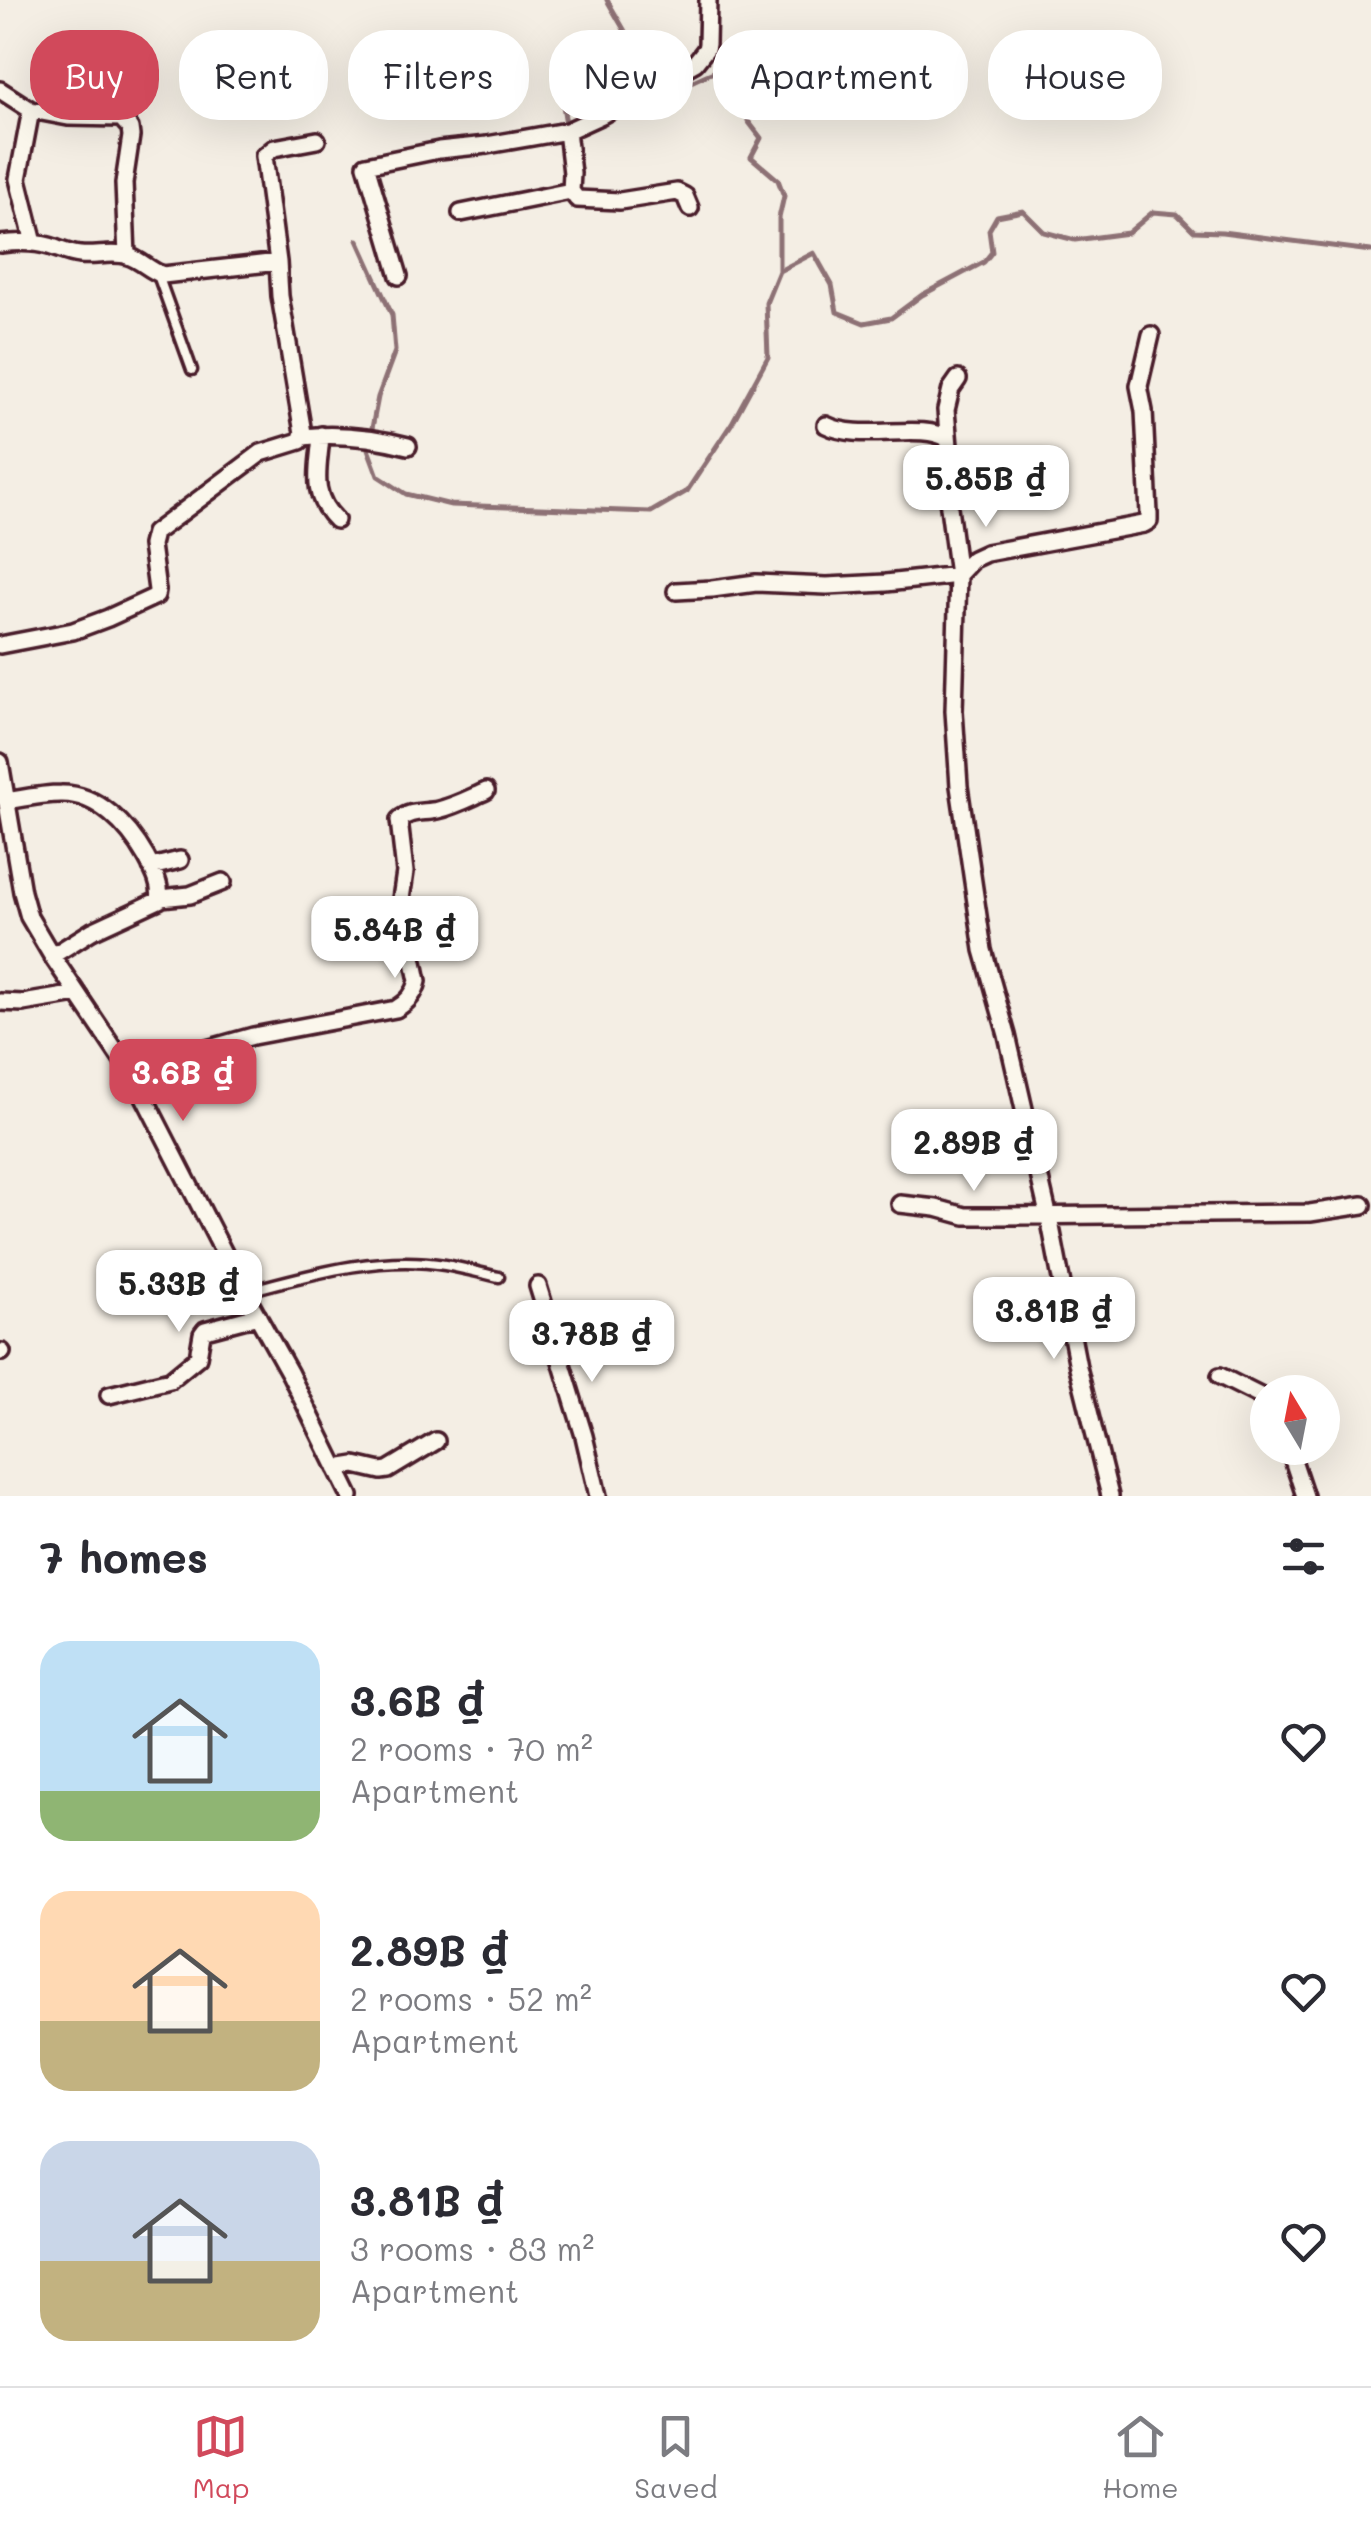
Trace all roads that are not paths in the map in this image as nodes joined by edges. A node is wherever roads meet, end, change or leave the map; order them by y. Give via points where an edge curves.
1 (708, 0) edge
2 (0, 90) edge
3 (30, 109) edge
4 (30, 115) edge
5 (124, 120) edge
6 (567, 131) junction
7 (318, 140) dead end
8 (572, 191) junction
9 (690, 208) dead end
10 (461, 213) dead end
11 (34, 243) junction
12 (0, 244) edge
13 (127, 256) junction
14 (278, 262) junction
15 (158, 275) junction
16 (399, 276) dead end
17 (1151, 335) dead end
18 (192, 370) dead end
19 (958, 379) dead end
20 (826, 424) dead end
21 (321, 435) junction
22 (302, 436) junction
23 (948, 439) junction
24 (408, 446) dead end
25 (336, 520) dead end
26 (958, 575) junction
27 (676, 591) dead end
28 (0, 645) edge
29 (0, 762) edge
30 (486, 791) dead end
31 (6, 801) junction
32 (180, 860) dead end
33 (151, 866) junction
34 (222, 882) dead end
35 (161, 898) junction
36 (52, 956) junction
37 (77, 994) junction
38 (0, 1002) edge
39 (136, 1081) junction
40 (900, 1204) dead end
41 (1364, 1205) dead end
42 (1048, 1216) junction
43 (499, 1276) dead end
44 (538, 1286) dead end
45 (244, 1292) junction
46 (258, 1316) junction
47 (1220, 1376) dead end
48 (1250, 1391) edge
49 (109, 1395) dead end
50 (436, 1442) dead end
51 (1295, 1465) edge
52 (336, 1468) junction
53 (350, 1496) edge
54 (598, 1496) edge
55 (1110, 1496) edge
56 (1305, 1496) edge

1 - 6 street via 706,49 695,62
2 - 3 street
4 - 11 street via 18,179
5 - 13 street via 131,136 124,183
6 - 8 street
6 - 16 street via 366,165
7 - 14 street via 264,156
8 - 9 street via 592,201 677,192
8 - 10 street
11 - 12 street
11 - 13 street via 73,254
13 - 15 street
14 - 15 street
14 - 22 street
15 - 18 lane
17 - 26 street via 1139,382 1149,521 980,554
19 - 23 street via 947,402
20 - 23 street via 843,432
21 - 22 street
21 - 24 street
21 - 25 street via 316,490
22 - 28 street via 261,453 154,533 156,596 74,631
23 - 26 street
26 - 27 street
26 - 42 street via 958,786 983,950
29 - 31 street
30 - 39 street via 398,820 405,872 401,899 418,981 404,1004 252,1036 186,1055
31 - 33 street via 80,796 102,806
31 - 36 street via 26,910
32 - 33 street
33 - 35 street
34 - 35 street
35 - 36 street
36 - 37 street
37 - 38 street
37 - 39 street
39 - 45 street
40 - 42 street via 965,1216
41 - 42 street via 1310,1213
42 - 55 street
43 - 45 lane via 401,1262 341,1267
44 - 54 street
45 - 46 street
46 - 49 street via 205,1330 198,1357 170,1380
46 - 52 street
47 - 48 street
50 - 52 street via 388,1470
51 - 56 street
52 - 53 street

